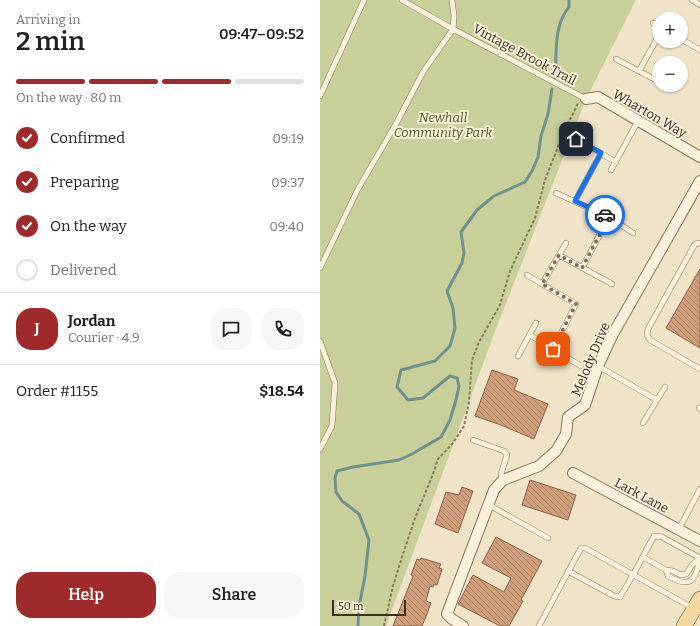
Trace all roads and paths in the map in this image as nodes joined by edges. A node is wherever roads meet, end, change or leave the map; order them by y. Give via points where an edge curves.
1 (364, 0) edge
2 (402, 0) edge
3 (452, 0) edge
4 (692, 0) edge
5 (700, 5) edge
6 (453, 29) junction
7 (688, 43) edge
8 (652, 48) edge
9 (700, 50) edge
10 (616, 59) dead end
11 (639, 71) junction
12 (652, 78) edge
13 (320, 96) edge
14 (584, 98) junction
15 (638, 121) junction
16 (576, 139) dead end
17 (601, 153) junction
18 (700, 157) edge
19 (616, 162) junction
20 (611, 170) dead end
21 (700, 181) edge
22 (556, 193) dead end
23 (575, 201) junction
24 (609, 217) junction
25 (634, 232) dead end
26 (566, 243) dead end
27 (700, 243) edge
28 (559, 255) junction
29 (320, 268) edge
30 (582, 268) junction
31 (527, 275) dead end
32 (542, 284) junction
33 (612, 284) dead end
34 (536, 323) dead end
35 (530, 335) junction
36 (320, 342) edge
37 (553, 349) junction
38 (518, 356) dead end
39 (581, 366) dead end
40 (598, 366) junction
41 (700, 369) edge
42 (665, 387) dead end
43 (657, 400) junction
44 (643, 423) dead end
45 (473, 440) dead end
46 (320, 449) edge
47 (573, 473) dead end
48 (504, 480) junction
49 (700, 488) edge
50 (489, 505) junction
51 (679, 529) junction
52 (548, 538) dead end
53 (700, 541) edge
54 (642, 557) junction
55 (700, 558) edge
56 (666, 570) junction
57 (568, 571) junction
58 (633, 574) junction
59 (697, 604) edge
60 (384, 626) edge
61 (463, 626) edge
62 (539, 626) edge
63 (684, 626) edge

1 - 13 lane
2 - 6 lane, Vintage Brook Trail
3 - 6 lane
4 - 5 lane
6 - 14 lane, Vintage Brook Trail
6 - 29 lane via 423,72 398,122 358,189
7 - 9 lane
8 - 11 lane
10 - 11 lane
11 - 12 lane
14 - 15 street, Wharton Way via 598,97
14 - 60 path via 564,130 545,180 535,218 510,272 500,305 472,360 469,402 464,426 438,459 402,557
15 - 18 street, Wharton Way
15 - 19 lane
16 - 17 lane
17 - 19 lane
17 - 23 lane
19 - 20 lane
21 - 40 street, Melody Drive via 613,334
22 - 23 lane
23 - 24 lane
24 - 25 lane
24 - 30 lane
26 - 28 lane
27 - 41 lane via 695,244 647,335 650,340
28 - 30 lane
28 - 32 lane
30 - 33 lane
31 - 32 lane
32 - 37 lane via 576,304
34 - 35 lane
35 - 37 lane
35 - 38 lane
36 - 46 lane via 335,384 332,426
37 - 39 lane
40 - 43 lane
40 - 48 street, Melody Drive via 585,405 568,417 566,434 556,451 539,466
42 - 43 lane
43 - 44 lane
45 - 48 lane via 504,451 507,455 501,474
47 - 51 street, Lark Lane
48 - 50 street via 494,490
49 - 51 lane
50 - 52 lane
50 - 61 street via 447,614
51 - 53 street, Lark Lane
54 - 55 lane via 654,536 662,537
54 - 56 lane
54 - 58 lane
55 - 56 lane via 686,574
55 - 56 lane via 698,569 692,580 687,583 681,583 668,576
57 - 58 lane via 620,597
57 - 58 lane via 581,548 585,548
57 - 62 lane
58 - 59 lane
59 - 63 main road

